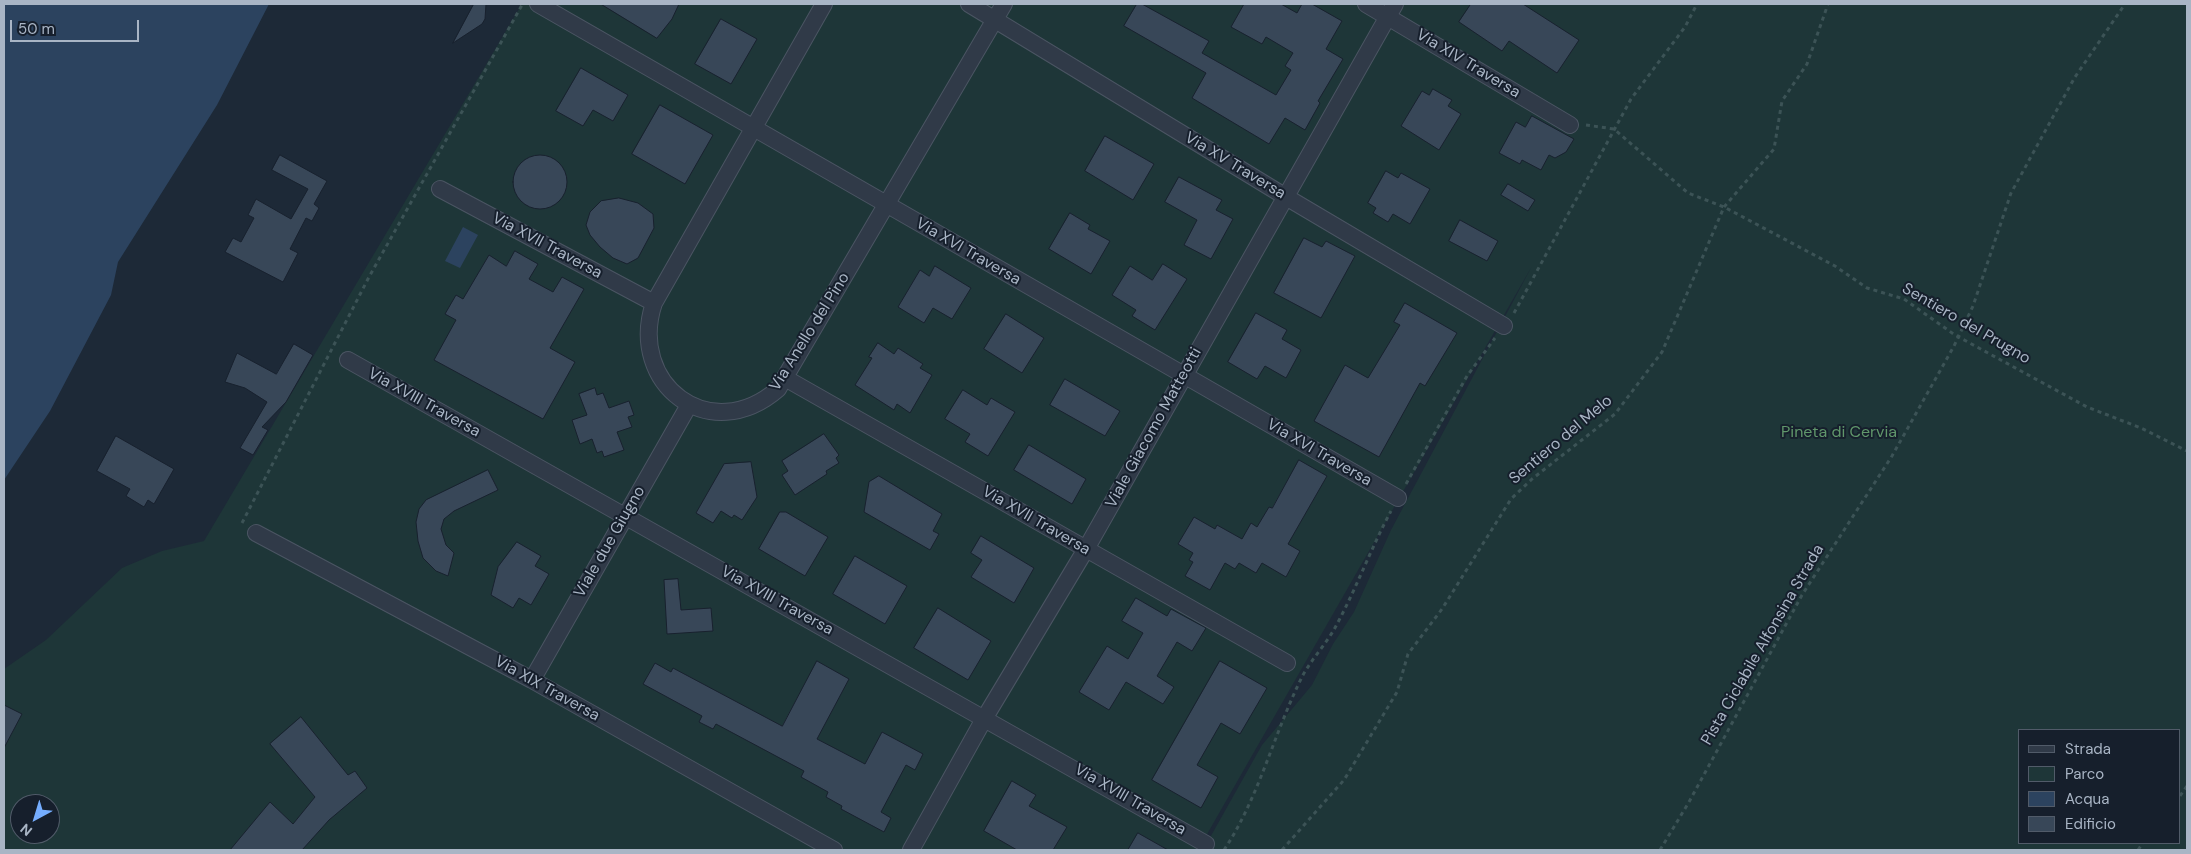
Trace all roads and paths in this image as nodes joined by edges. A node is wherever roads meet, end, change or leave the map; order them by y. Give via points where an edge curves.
1 (523, 4) edge
2 (538, 4) edge
3 (824, 4) edge
4 (969, 4) edge
5 (1004, 4) edge
6 (1366, 4) edge
7 (1697, 4) edge
8 (1828, 4) edge
9 (2125, 4) edge
10 (1391, 10) edge
11 (995, 19) junction
12 (1570, 124) joint
13 (754, 129) junction
14 (1614, 129) junction
15 (440, 190) dead end
16 (1286, 197) junction
17 (887, 205) junction
18 (1724, 207) junction
19 (654, 303) junction
20 (1504, 326) junction
21 (1958, 337) junction
22 (348, 360) dead end
23 (1183, 376) junction
24 (785, 378) junction
25 (688, 405) junction
26 (2187, 451) edge
27 (1398, 498) junction
28 (625, 515) junction
29 (256, 533) joint
30 (1086, 549) junction
31 (1287, 663) dead end
32 (532, 680) junction
33 (984, 719) junction
34 (1206, 844) dead end
35 (834, 850) edge
36 (911, 850) edge
37 (1224, 850) edge
38 (1282, 850) edge
39 (1660, 850) edge

1 - 29 path via 369,277 240,526
2 - 13 street, Via XVI Traversa
3 - 13 street, Via Anello del Pino
4 - 11 street, Via XV Traversa
5 - 11 street, Via Anello del Pino
6 - 10 street, Via XIV Traversa
7 - 14 path via 1686,27 1631,99
8 - 18 path, Sentiero del Melo via 1807,64 1782,101 1774,149
9 - 21 path, Pista Ciclabile Alfonsina Strada via 2075,77 2011,193 1973,306
10 - 12 street, Via XIV Traversa
10 - 16 street, Viale Giacomo Matteotti
11 - 16 street, Via XV Traversa
11 - 17 street, Via Anello del Pino
12 - 14 path
13 - 17 street, Via XVI Traversa
13 - 19 street, Via Anello del Pino
14 - 18 path, Sentiero del Prugno via 1676,185
14 - 20 path via 1518,308
15 - 19 street, Via XVII Traversa
16 - 20 street, Via XV Traversa
16 - 23 street, Viale Giacomo Matteotti
17 - 23 street, Via XVI Traversa
17 - 24 street, Via Anello del Pino
18 - 21 path, Sentiero del Prugno via 1835,266 1867,288 1904,299
18 - 38 path, Sentiero del Melo via 1662,352 1615,414 1511,499 1442,610 1408,654 1397,692 1344,780
19 - 25 street, Via Anello del Pino via 649,328 653,362 668,387
20 - 27 path via 1468,376
21 - 26 path, Sentiero del Prugno via 2087,407 2141,428
21 - 39 path, Pista Ciclabile Alfonsina Strada via 1892,456 1802,595
22 - 28 street, Via XVIII Traversa
23 - 27 street, Via XVI Traversa
23 - 30 street, Viale Giacomo Matteotti
24 - 25 street, Via Anello del Pino via 778,389 753,406 739,410 710,412
24 - 30 street, Via XVII Traversa
25 - 28 street, Viale due Giugno
27 - 37 path via 1376,539 1359,584 1336,627 1304,674 1242,823
28 - 32 street, Viale due Giugno
28 - 33 street, Via XVIII Traversa
29 - 32 street, Via XIX Traversa
30 - 31 street, Via XVII Traversa
30 - 33 street, Viale Giacomo Matteotti
32 - 35 street, Via XIX Traversa
33 - 34 street, Via XVIII Traversa
33 - 36 street, Viale Giacomo Matteotti

